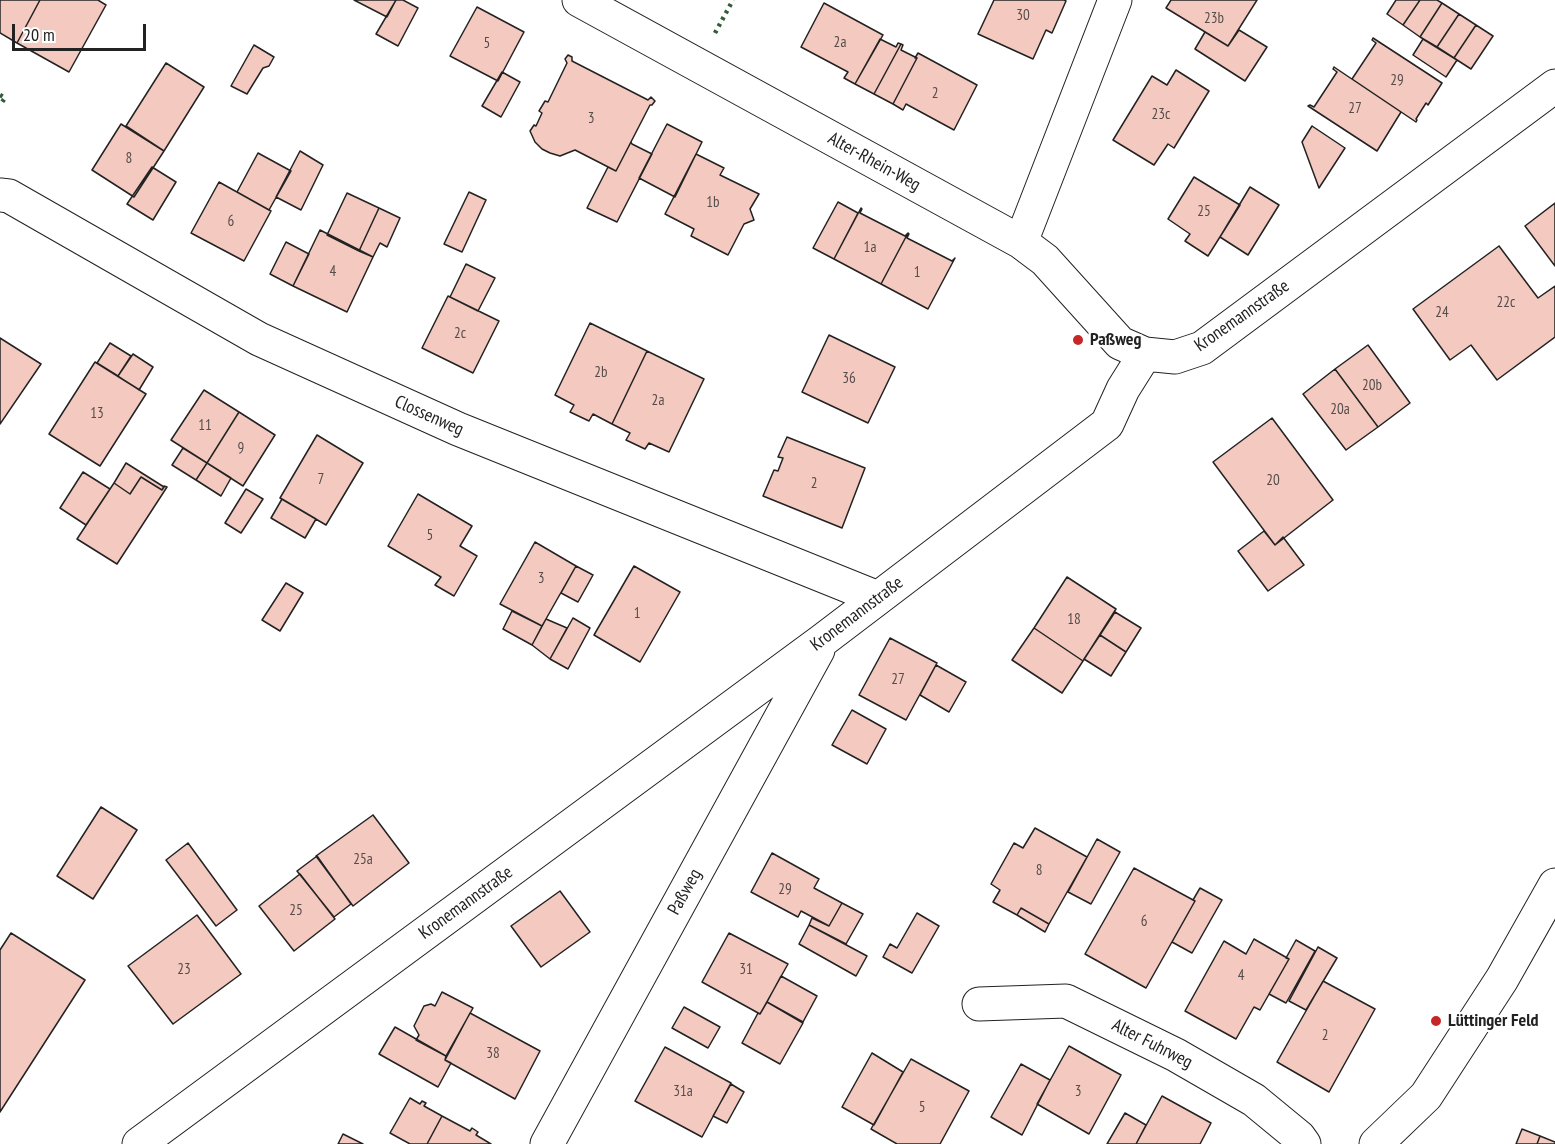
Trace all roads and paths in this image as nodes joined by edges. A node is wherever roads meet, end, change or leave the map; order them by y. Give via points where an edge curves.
1 (579, 0) edge
2 (1115, 0) edge
3 (1555, 87) edge
4 (0, 195) edge
5 (1021, 242) junction
6 (1145, 354) junction
7 (878, 598) junction
8 (823, 640) junction
9 (1555, 885) edge
10 (979, 1004) dead end
11 (140, 1144) edge
12 (547, 1144) edge
13 (1304, 1144) edge
14 (1376, 1144) edge

1 - 5 street, Alter-Rhein-Weg
2 - 5 street
3 - 6 street, Kronemannstraße via 1202,348 1175,357
4 - 7 street, Clossenweg via 9,196 259,339 458,429
5 - 6 street, Alter-Rhein-Weg via 1045,260 1120,343
6 - 7 street, Kronemannstraße via 1107,424
7 - 8 street, Kronemannstraße
8 - 11 street, Kronemannstraße
8 - 12 street, Paßweg
9 - 14 street via 1503,979 1426,1096
10 - 13 street, Alter Fuhrweg via 1066,1001 1176,1055 1254,1100

